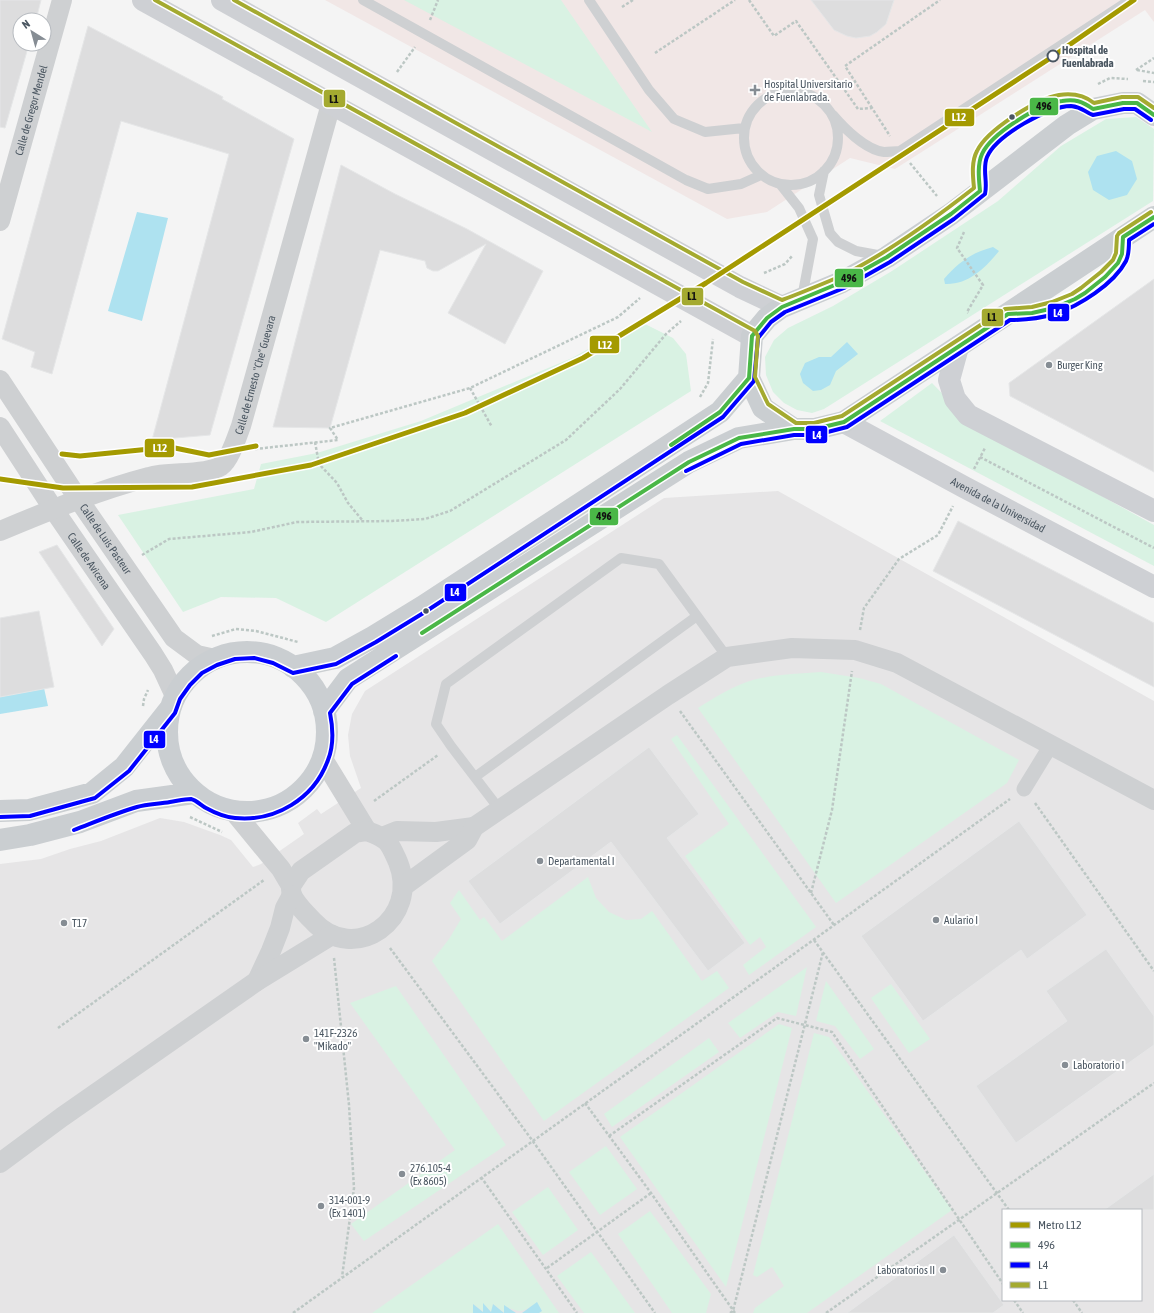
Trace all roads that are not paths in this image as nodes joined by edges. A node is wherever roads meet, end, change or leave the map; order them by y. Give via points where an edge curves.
1 (62, 0) edge
2 (142, 0) edge
3 (222, 0) edge
4 (363, 0) edge
5 (589, 0) edge
6 (1130, 0) edge
7 (331, 104) junction
8 (1093, 109) junction
9 (833, 115) junction
10 (1154, 115) edge
11 (744, 128) junction
12 (824, 171) junction
13 (761, 175) junction
14 (780, 184) junction
15 (980, 191) junction
16 (1154, 217) edge
17 (0, 221) edge
18 (886, 257) junction
19 (802, 298) junction
20 (782, 307) junction
21 (752, 336) junction
22 (958, 347) junction
23 (749, 378) junction
24 (0, 380) edge
25 (844, 422) junction
26 (0, 427) edge
27 (794, 429) junction
28 (79, 500) junction
29 (54, 510) junction
30 (1154, 511) edge
31 (0, 531) edge
32 (1154, 587) edge
33 (697, 616) junction
34 (727, 657) junction
35 (214, 659) junction
36 (293, 667) junction
37 (172, 703) junction
38 (324, 712) junction
39 (1051, 745) junction
40 (323, 758) junction
41 (475, 777) junction
42 (1024, 789) road end
43 (194, 793) junction
44 (1154, 800) edge
45 (500, 810) junction
46 (0, 811) edge
47 (234, 812) junction
48 (474, 827) junction
49 (375, 834) junction
50 (0, 840) edge
51 (404, 886) junction
52 (291, 890) junction
53 (332, 935) junction
54 (257, 981) junction
55 (0, 1163) edge

1 - 17 street, Calle de Gregor Mendel
2 - 7 main road
3 - 20 main road via 740,287
4 - 13 lane via 686,180 708,189 741,184
5 - 11 lane via 649,90 674,119 705,132
6 - 9 lane via 900,151 884,152 871,148 846,129
7 - 21 main road
7 - 28 street, Calle de Ernesto "Che" Guevara via 241,426 231,452 222,466 211,470 150,476
8 - 10 main road via 1137,103
8 - 15 main road via 1067,124
8 - 15 lane via 1082,101 1060,100 1048,103 1015,122 993,139 981,154
9 - 11 lane via 821,100 804,92 784,90 766,97 752,110
9 - 12 lane via 838,134 835,154
11 - 13 lane via 744,146 750,162
12 - 14 lane via 811,180 796,185
12 - 18 lane via 819,195 830,233 838,242 856,251
13 - 14 lane
14 - 19 lane via 799,208 813,239
15 - 18 main road via 951,214
16 - 22 main road
18 - 19 main road via 842,282
19 - 20 main road
20 - 21 main road via 767,318
21 - 23 main road
22 - 25 main road
22 - 30 main road via 949,380 955,399 968,415
23 - 27 main road via 763,408
23 - 36 main road via 720,412 403,618 335,658
24 - 28 street, Calle de Luis Pasteur
25 - 27 main road via 815,430
25 - 32 main road, Avenida de la Universidad
26 - 29 street, Calle de Avicena
27 - 38 main road via 739,438 689,462 348,679
28 - 29 street, Calle de Ernesto "Che" Guevara
28 - 35 street, Calle de Luis Pasteur via 174,638 197,655
29 - 31 street, Calle de Ernesto "Che" Guevara
29 - 37 street, Calle de Avicena via 163,670
33 - 34 lane
33 - 41 lane
33 - 41 lane via 659,564 621,558 446,684 436,724
34 - 39 street via 792,648 855,650 897,663
34 - 45 street
35 - 36 main road via 234,653 255,652 275,657
35 - 37 main road via 198,668 185,681
36 - 38 main road via 313,686
37 - 43 main road via 166,732 169,755 178,776
37 - 46 main road via 124,767 92,793 29,810
38 - 40 main road via 327,727
39 - 42 street
39 - 44 street
40 - 47 main road via 303,790 288,801 271,809
40 - 49 street via 356,814
41 - 45 lane
43 - 47 main road via 213,806
43 - 50 main road via 136,801 80,822 30,836
45 - 48 street
47 - 52 street via 281,868
48 - 49 street via 436,832 397,831
48 - 51 street via 467,840
49 - 51 street via 390,844 401,870
49 - 52 street via 355,833 301,871
51 - 53 street via 400,904 392,920 378,932 348,938
52 - 53 street via 308,916 319,928
52 - 54 street via 272,951
53 - 54 street
54 - 55 street

